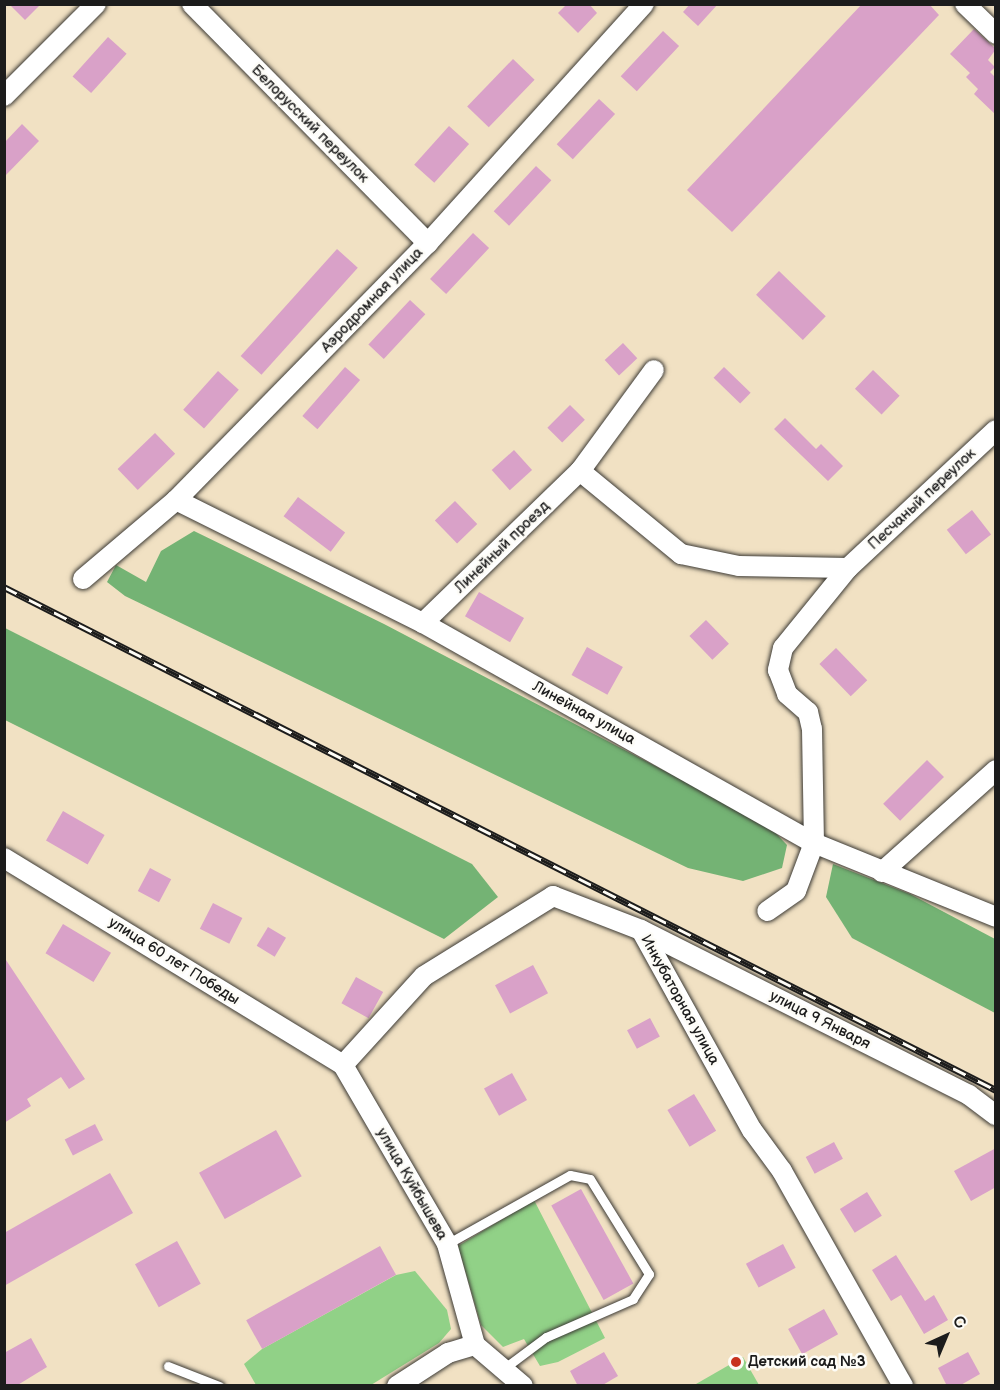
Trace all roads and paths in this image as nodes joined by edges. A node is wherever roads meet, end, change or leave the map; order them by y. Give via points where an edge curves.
1 (96, 4) edge
2 (192, 4) edge
3 (644, 4) edge
4 (965, 4) edge
5 (996, 34) edge
6 (4, 96) edge
7 (428, 243) junction
8 (654, 370) dead end
9 (996, 430) edge
10 (580, 471) junction
11 (176, 501) junction
12 (849, 568) junction
13 (82, 579) dead end
14 (423, 623) junction
15 (996, 770) edge
16 (814, 843) junction
17 (4, 858) edge
18 (882, 872) junction
19 (767, 911) dead end
20 (996, 917) edge
21 (641, 930) junction
22 (343, 1065) junction
23 (996, 1115) edge
24 (447, 1244) junction
25 (475, 1345) junction
26 (168, 1366) dead end
27 (503, 1369) junction
28 (219, 1386) edge
29 (398, 1386) edge
30 (523, 1386) edge
31 (903, 1386) edge

1 - 6 street
2 - 7 street, Белорусский переулок
3 - 7 street, Аэродромная улица
4 - 5 street
7 - 11 street, Аэродромная улица
8 - 10 street, Линейный проезд
9 - 12 street, Песчаный переулок
10 - 12 street via 681,554 739,566
10 - 14 street, Линейный проезд
11 - 13 street, Аэродромная улица
11 - 14 street, Линейная улица
12 - 16 street via 783,648 778,670 787,694 808,712 812,729
14 - 16 street, Линейная улица
15 - 18 street
16 - 18 street, Линейная улица
16 - 19 street via 796,891
17 - 22 street, улица 60 лет Победы
18 - 20 street, Линейная улица
21 - 22 street, Инкубаторная улица via 553,896 424,976
21 - 23 street, улица 9 Января via 969,1095
21 - 31 street, Инкубаторная улица via 752,1131 782,1171
22 - 24 street, улица Куйбышева
24 - 25 street, улица Куйбышева
24 - 27 lane via 570,1175 590,1179 649,1274 633,1299 546,1337
25 - 27 street
25 - 29 street via 448,1353
26 - 28 lane
27 - 30 street

